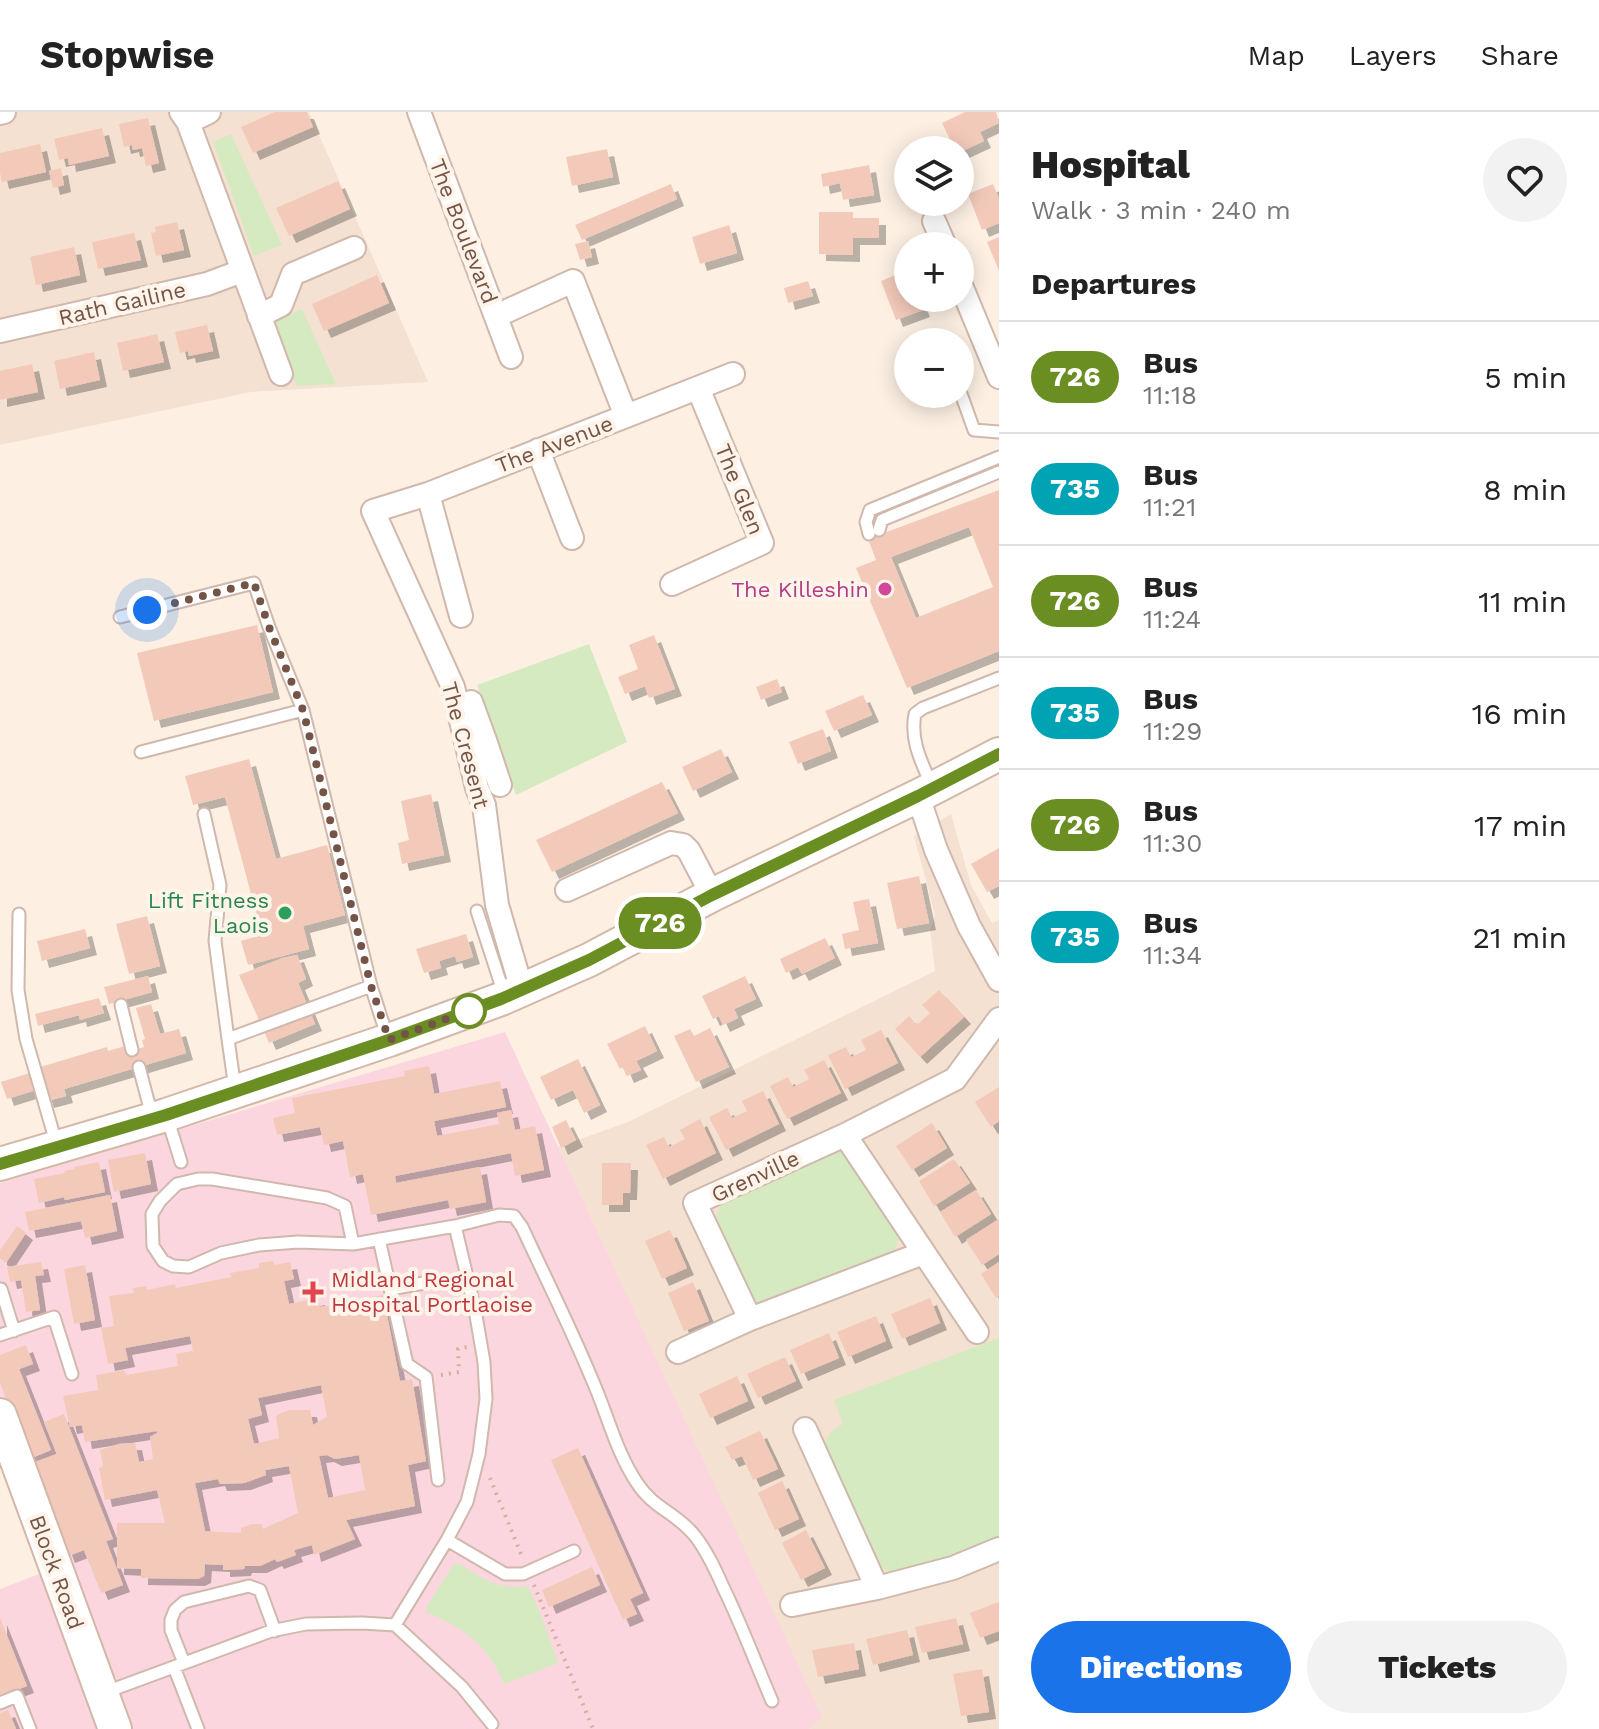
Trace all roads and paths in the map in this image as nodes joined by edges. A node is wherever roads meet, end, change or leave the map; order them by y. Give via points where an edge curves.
1 (209, 112) edge
2 (419, 112) edge
3 (184, 117) edge
4 (934, 221) dead end
5 (939, 232) edge
6 (354, 248) dead end
7 (242, 271) junction
8 (972, 312) edge
9 (259, 316) junction
10 (496, 316) junction
11 (0, 331) edge
12 (511, 357) dead end
13 (281, 374) dead end
14 (733, 374) dead end
15 (999, 377) edge
16 (698, 388) junction
17 (966, 408) edge
18 (626, 416) junction
19 (999, 432) edge
20 (538, 450) junction
21 (999, 457) edge
22 (999, 472) edge
23 (428, 494) junction
24 (373, 511) joint
25 (572, 538) dead end
26 (672, 584) dead end
27 (461, 616) dead end
28 (120, 617) dead end
29 (999, 678) edge
30 (471, 702) dead end
31 (303, 710) junction
32 (477, 746) junction
33 (141, 752) dead end
34 (999, 754) edge
35 (500, 785) dead end
36 (925, 792) junction
37 (204, 814) dead end
38 (567, 890) dead end
39 (712, 895) junction
40 (477, 911) dead end
41 (19, 914) dead end
42 (999, 980) edge
43 (371, 986) junction
44 (514, 994) junction
45 (121, 1005) dead end
46 (999, 1019) edge
47 (228, 1039) junction
48 (389, 1040) junction
49 (132, 1050) dead end
50 (139, 1067) dead end
51 (236, 1090) junction
52 (160, 1116) junction
53 (845, 1135) junction
54 (58, 1147) junction
55 (181, 1162) dead end
56 (0, 1164) edge
57 (455, 1226) junction
58 (379, 1239) junction
59 (353, 1244) junction
60 (923, 1253) junction
61 (424, 1283) dead end
62 (1, 1289) edge
63 (390, 1289) junction
64 (750, 1319) junction
65 (14, 1331) junction
66 (977, 1332) dead end
67 (0, 1335) edge
68 (458, 1349) dead end
69 (678, 1352) dead end
70 (459, 1372) dead end
71 (72, 1374) dead end
72 (0, 1415) edge
73 (805, 1429) dead end
74 (479, 1454) junction
75 (438, 1480) dead end
76 (447, 1540) junction
77 (999, 1549) edge
78 (574, 1551) dead end
79 (528, 1572) junction
80 (877, 1588) junction
81 (792, 1605) dead end
82 (395, 1625) junction
83 (275, 1631) junction
84 (179, 1665) junction
85 (101, 1693) junction
86 (772, 1701) dead end
87 (0, 1703) edge
88 (492, 1724) dead end
89 (30, 1729) edge
90 (115, 1729) edge
91 (198, 1729) edge
92 (593, 1729) edge

1 - 3 street
2 - 10 street, The Boulevard
3 - 7 street
4 - 5 street
6 - 9 street via 293,274 281,305
7 - 9 street
7 - 11 street, Rath Gailine via 207,284
8 - 15 street
9 - 13 street
10 - 12 street
10 - 18 street, The Boulevard via 573,281
14 - 16 street, The Avenue
16 - 18 street, The Avenue
16 - 26 street, The Glen via 762,543
17 - 19 lane via 974,430
18 - 20 street, The Avenue
20 - 23 street, The Avenue
20 - 25 street
21 - 22 lane via 870,510 866,522 874,532 882,520
23 - 24 street, The Avenue
23 - 27 street
24 - 32 street, The Cresent
28 - 31 lane via 254,583
29 - 36 lane via 915,714 914,742
30 - 32 street
31 - 33 lane
31 - 43 lane
32 - 35 street
32 - 44 street, The Cresent via 477,788
34 - 36 main road
36 - 39 main road
36 - 42 street via 936,850
37 - 47 lane via 220,885 215,941
38 - 39 street via 671,843 689,851
39 - 44 main road
40 - 44 lane
41 - 54 lane via 18,990 26,1039
43 - 47 lane
43 - 48 lane
44 - 48 main road
45 - 49 lane
46 - 53 street, Grenville via 955,1079
47 - 51 lane
48 - 51 main road
50 - 52 lane
51 - 52 main road
52 - 54 main road
52 - 55 lane
53 - 60 street
53 - 64 street, Grenville via 695,1203
54 - 56 main road
57 - 58 lane
57 - 74 lane via 484,1362 486,1399
57 - 86 lane via 499,1215 514,1216 522,1227 619,1451 647,1497 680,1520 713,1565
58 - 59 lane
58 - 63 lane
59 - 59 lane via 259,1245 189,1267 173,1266 153,1246 152,1214 177,1184 212,1179 327,1198 345,1206
60 - 64 street
60 - 66 street
61 - 63 lane
62 - 65 lane
63 - 75 lane via 407,1364 426,1377
64 - 69 street
65 - 67 lane
65 - 71 lane via 54,1317
68 - 70 path
72 - 85 main road, Block Road
73 - 80 street
74 - 76 lane via 467,1502
74 - 79 path
76 - 79 lane via 505,1574
76 - 82 lane
77 - 80 street via 953,1568
78 - 79 lane
79 - 92 path
80 - 81 street
82 - 83 lane via 306,1624
82 - 88 lane via 462,1687
83 - 84 lane
83 - 84 lane via 260,1590 249,1586 184,1602 171,1620
84 - 85 lane
84 - 91 lane
85 - 90 main road, Block Road
87 - 89 lane via 17,1696

